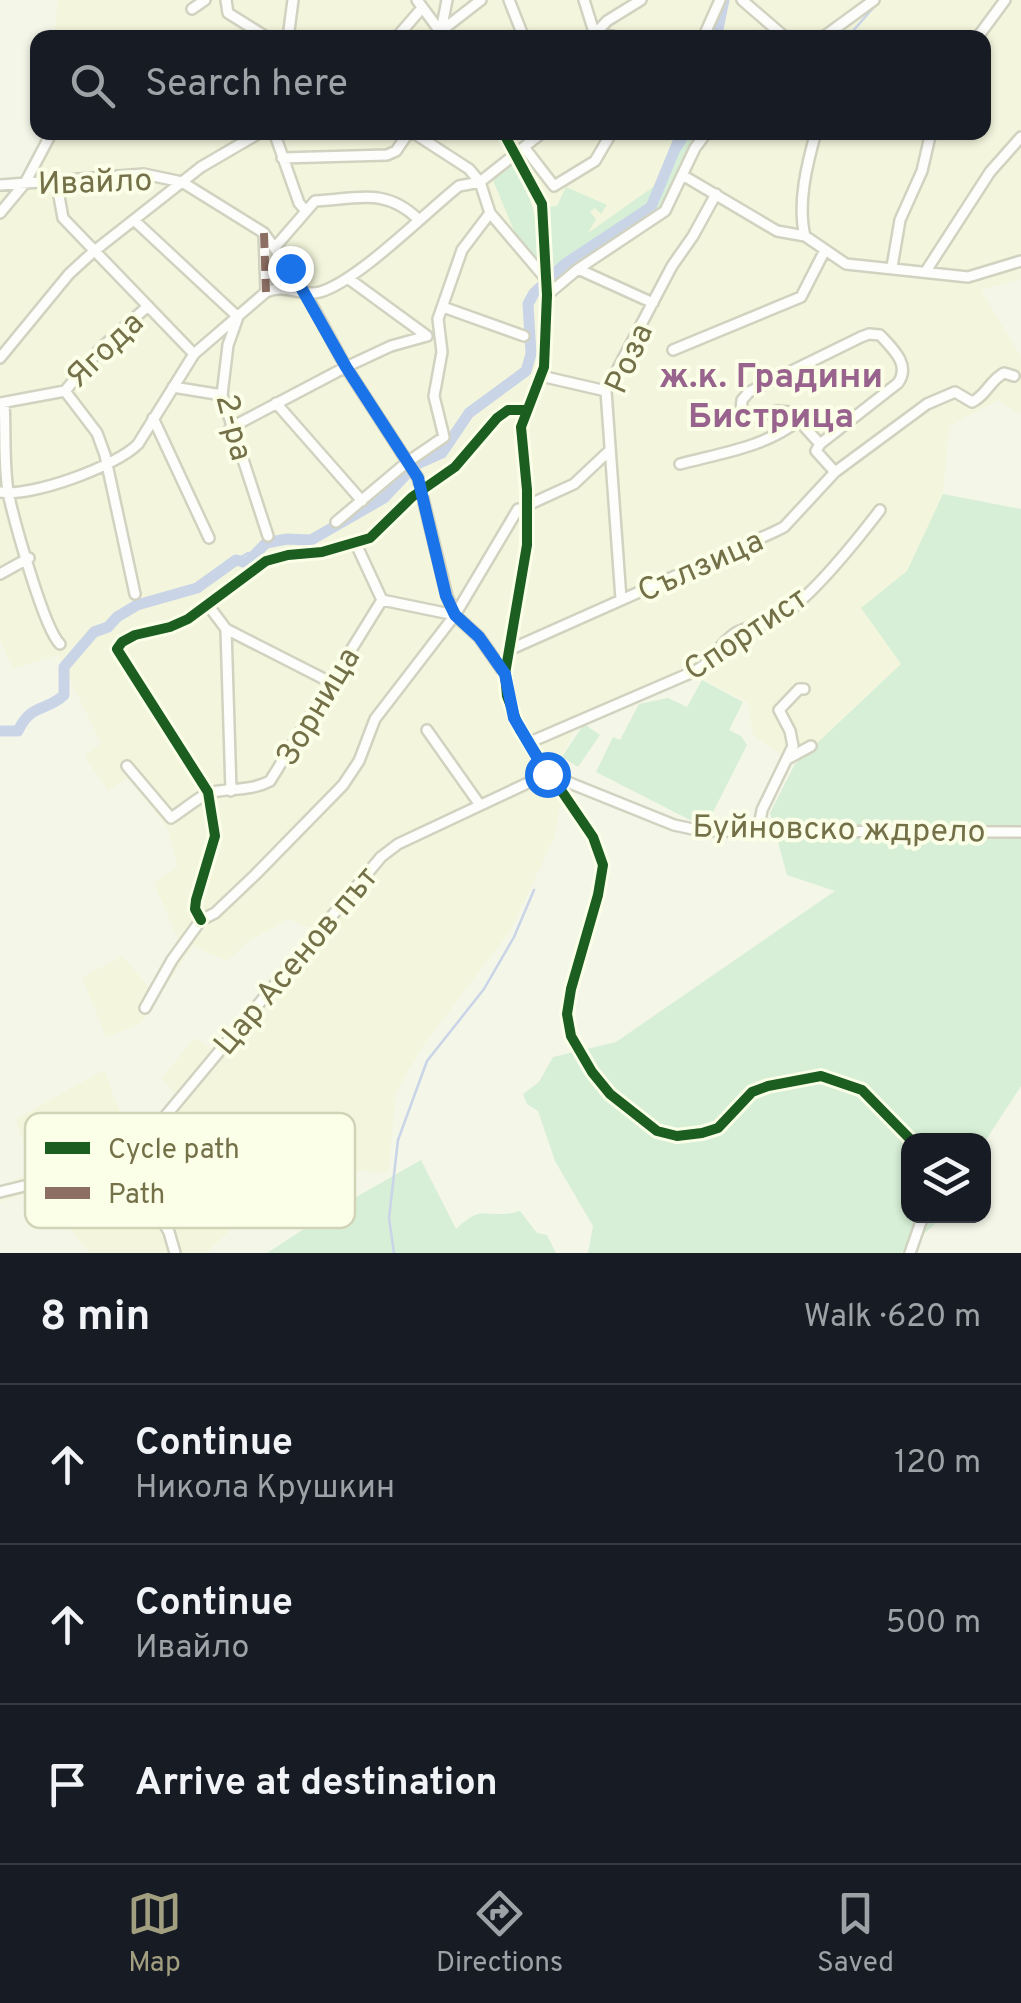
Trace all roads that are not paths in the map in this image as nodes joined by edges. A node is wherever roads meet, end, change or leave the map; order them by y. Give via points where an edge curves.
1 (205, 0) edge
2 (226, 0) edge
3 (293, 0) edge
4 (447, 0) edge
5 (481, 0) edge
6 (509, 0) edge
7 (584, 0) edge
8 (641, 0) edge
9 (720, 0) edge
10 (742, 0) edge
11 (874, 0) edge
12 (1005, 0) edge
13 (420, 4) edge
14 (192, 10) dead end
15 (255, 30) edge
16 (289, 30) edge
17 (402, 30) edge
18 (440, 30) edge
19 (443, 30) edge
20 (447, 30) edge
21 (521, 30) edge
22 (591, 30) edge
23 (599, 30) edge
24 (707, 30) edge
25 (777, 30) edge
26 (833, 30) edge
27 (983, 30) edge
28 (1021, 138) edge
29 (48, 140) edge
30 (246, 140) edge
31 (276, 140) edge
32 (404, 140) edge
33 (424, 140) edge
34 (510, 140) edge
35 (533, 140) edge
36 (607, 140) edge
37 (700, 140) edge
38 (814, 140) edge
39 (929, 140) edge
40 (520, 151) junction
41 (282, 158) junction
42 (684, 176) junction
43 (56, 180) junction
44 (182, 182) junction
45 (480, 182) junction
46 (25, 183) junction
47 (0, 185) edge
48 (716, 194) junction
49 (306, 211) junction
50 (0, 213) edge
51 (490, 213) junction
52 (418, 219) junction
53 (135, 221) junction
54 (264, 233) junction
55 (805, 236) junction
56 (276, 246) junction
57 (825, 250) junction
58 (94, 252) junction
59 (1021, 261) edge
60 (892, 266) junction
61 (578, 270) junction
62 (926, 271) junction
63 (348, 279) junction
64 (546, 279) junction
65 (266, 292) junction
66 (305, 292) junction
67 (547, 294) junction
68 (652, 302) junction
69 (148, 306) junction
70 (442, 307) junction
71 (238, 317) junction
72 (438, 319) junction
73 (428, 336) junction
74 (524, 336) dead end
75 (673, 350) dead end
76 (1, 354) edge
77 (194, 354) junction
78 (346, 367) junction
79 (542, 376) junction
80 (1014, 376) dead end
81 (173, 387) junction
82 (65, 391) junction
83 (606, 391) junction
84 (222, 395) junction
85 (2, 403) edge
86 (276, 404) junction
87 (527, 410) junction
88 (153, 418) junction
89 (799, 420) junction
90 (230, 428) junction
91 (820, 444) junction
92 (609, 452) junction
93 (406, 462) junction
94 (680, 464) dead end
95 (106, 466) junction
96 (835, 472) junction
97 (420, 490) junction
98 (4, 493) edge
99 (362, 502) junction
100 (523, 507) junction
101 (880, 510) dead end
102 (336, 522) dead end
103 (268, 536) dead end
104 (209, 538) dead end
105 (356, 544) junction
106 (28, 558) junction
107 (0, 574) edge
108 (136, 594) dead end
109 (621, 599) junction
110 (382, 600) junction
111 (208, 605) junction
112 (455, 615) junction
113 (226, 630) junction
114 (60, 644) dead end
115 (509, 650) junction
116 (505, 674) junction
117 (332, 683) junction
118 (804, 690) dead end
119 (427, 730) dead end
120 (528, 744) junction
121 (811, 746) dead end
122 (789, 758) junction
123 (127, 766) dead end
124 (547, 774) junction
125 (230, 791) junction
126 (208, 792) junction
127 (480, 805) junction
128 (758, 832) junction
129 (1021, 832) edge
130 (201, 920) junction
131 (145, 1008) dead end
132 (168, 1113) edge
133 (903, 1133) edge
134 (25, 1186) edge
135 (0, 1192) edge
136 (921, 1223) edge
137 (167, 1228) edge
138 (175, 1253) edge
139 (910, 1253) edge

1 - 14 street
2 - 15 street via 228,14
3 - 16 street
4 - 19 street
5 - 20 street
6 - 21 street
7 - 22 street
8 - 23 street
9 - 24 street
10 - 25 street
11 - 26 street
12 - 27 street
13 - 17 street
13 - 18 street
28 - 62 street via 990,172
29 - 46 street
30 - 44 street
31 - 41 street
32 - 41 street via 387,155
33 - 45 street
34 - 40 street
35 - 40 street
36 - 40 street via 595,162 554,186
37 - 42 street
38 - 55 street
39 - 60 street via 900,220
40 - 45 street
40 - 64 street via 542,204
41 - 49 street
42 - 48 street
42 - 61 street via 657,218
43 - 44 street, Ивайло via 144,174
43 - 46 street, Ивайло
43 - 58 street via 63,218
44 - 53 street
44 - 54 street, Ивайло
45 - 51 street
45 - 52 street via 459,186
46 - 47 street, Ивайло
46 - 50 street
48 - 55 street via 777,231
48 - 68 street, Роза
49 - 52 street via 315,202 380,197
49 - 56 street
51 - 64 street
51 - 70 street via 462,250
52 - 63 street
53 - 58 street
53 - 71 street
54 - 56 street, Ивайло
54 - 65 street
55 - 57 street
56 - 66 street, Ивайло
57 - 60 street via 846,264
57 - 75 street via 801,296
58 - 69 street
58 - 76 street
59 - 62 street via 968,277
60 - 62 street
61 - 67 street
61 - 68 street
63 - 66 street
63 - 73 street
64 - 67 street
65 - 66 street
65 - 71 street
66 - 78 street, Ивайло
67 - 79 street
68 - 83 street, Роза
69 - 77 street
69 - 82 street, Ягода
70 - 72 street
70 - 74 street
71 - 77 street
71 - 84 street, 2-ра
72 - 73 street
72 - 93 street via 442,352 434,396 444,437
73 - 78 street
77 - 81 street
78 - 86 street
78 - 93 street, Ивайло
79 - 83 street
79 - 87 street
80 - 96 street, Сълзица via 992,379 972,402 955,392 927,404
81 - 84 street
81 - 88 street
82 - 85 street, Ягода
82 - 95 street via 96,433
83 - 92 street, Роза
84 - 90 street, 2-ра
85 - 98 street
86 - 90 street
86 - 99 street
87 - 97 street via 497,418 456,468
87 - 100 street
88 - 95 street via 127,455
88 - 104 street
89 - 91 street
89 - 91 street via 785,410 749,418 740,410 742,400 868,334 891,347 904,376
89 - 94 street via 781,435
90 - 103 street, 2-ра
91 - 96 street via 816,451
92 - 100 street via 574,484
92 - 109 street, Роза
93 - 97 street, Ивайло
93 - 99 street
95 - 98 street
95 - 108 street
96 - 109 street, Сълзица via 774,532
97 - 105 street via 388,524
97 - 112 street, Ивайло
98 - 106 street
99 - 102 street
100 - 112 street
100 - 115 street via 522,582
101 - 120 street, Спортист via 800,600 778,618 734,634 706,666
105 - 110 street
105 - 111 street via 266,561
106 - 107 street
106 - 114 street
109 - 115 street, Сълзица
110 - 112 street
110 - 117 street, Зорница
111 - 113 street
111 - 126 street via 117,649
112 - 116 street, Ивайло
112 - 130 street via 375,720 344,785
113 - 117 street
113 - 125 street
115 - 116 street
116 - 120 street via 514,718
117 - 125 street, Зорница via 275,776
118 - 122 street via 779,710 792,737
119 - 127 street
120 - 124 street
121 - 122 street
122 - 128 street
123 - 126 street via 171,818
124 - 127 street, Цар Асенов път
124 - 128 street, Буйновско ждрело via 674,825
124 - 133 street via 593,837 603,864 567,1014 578,1052 610,1094 657,1130 702,1134 718,1128 752,1092 821,1076 862,1090
125 - 126 street, Зорница
126 - 130 street via 215,836 196,900
127 - 132 street, Цар Асенов път via 381,857
128 - 129 street, Буйновско ждрело
130 - 131 street
134 - 135 street
136 - 139 street
137 - 138 street

